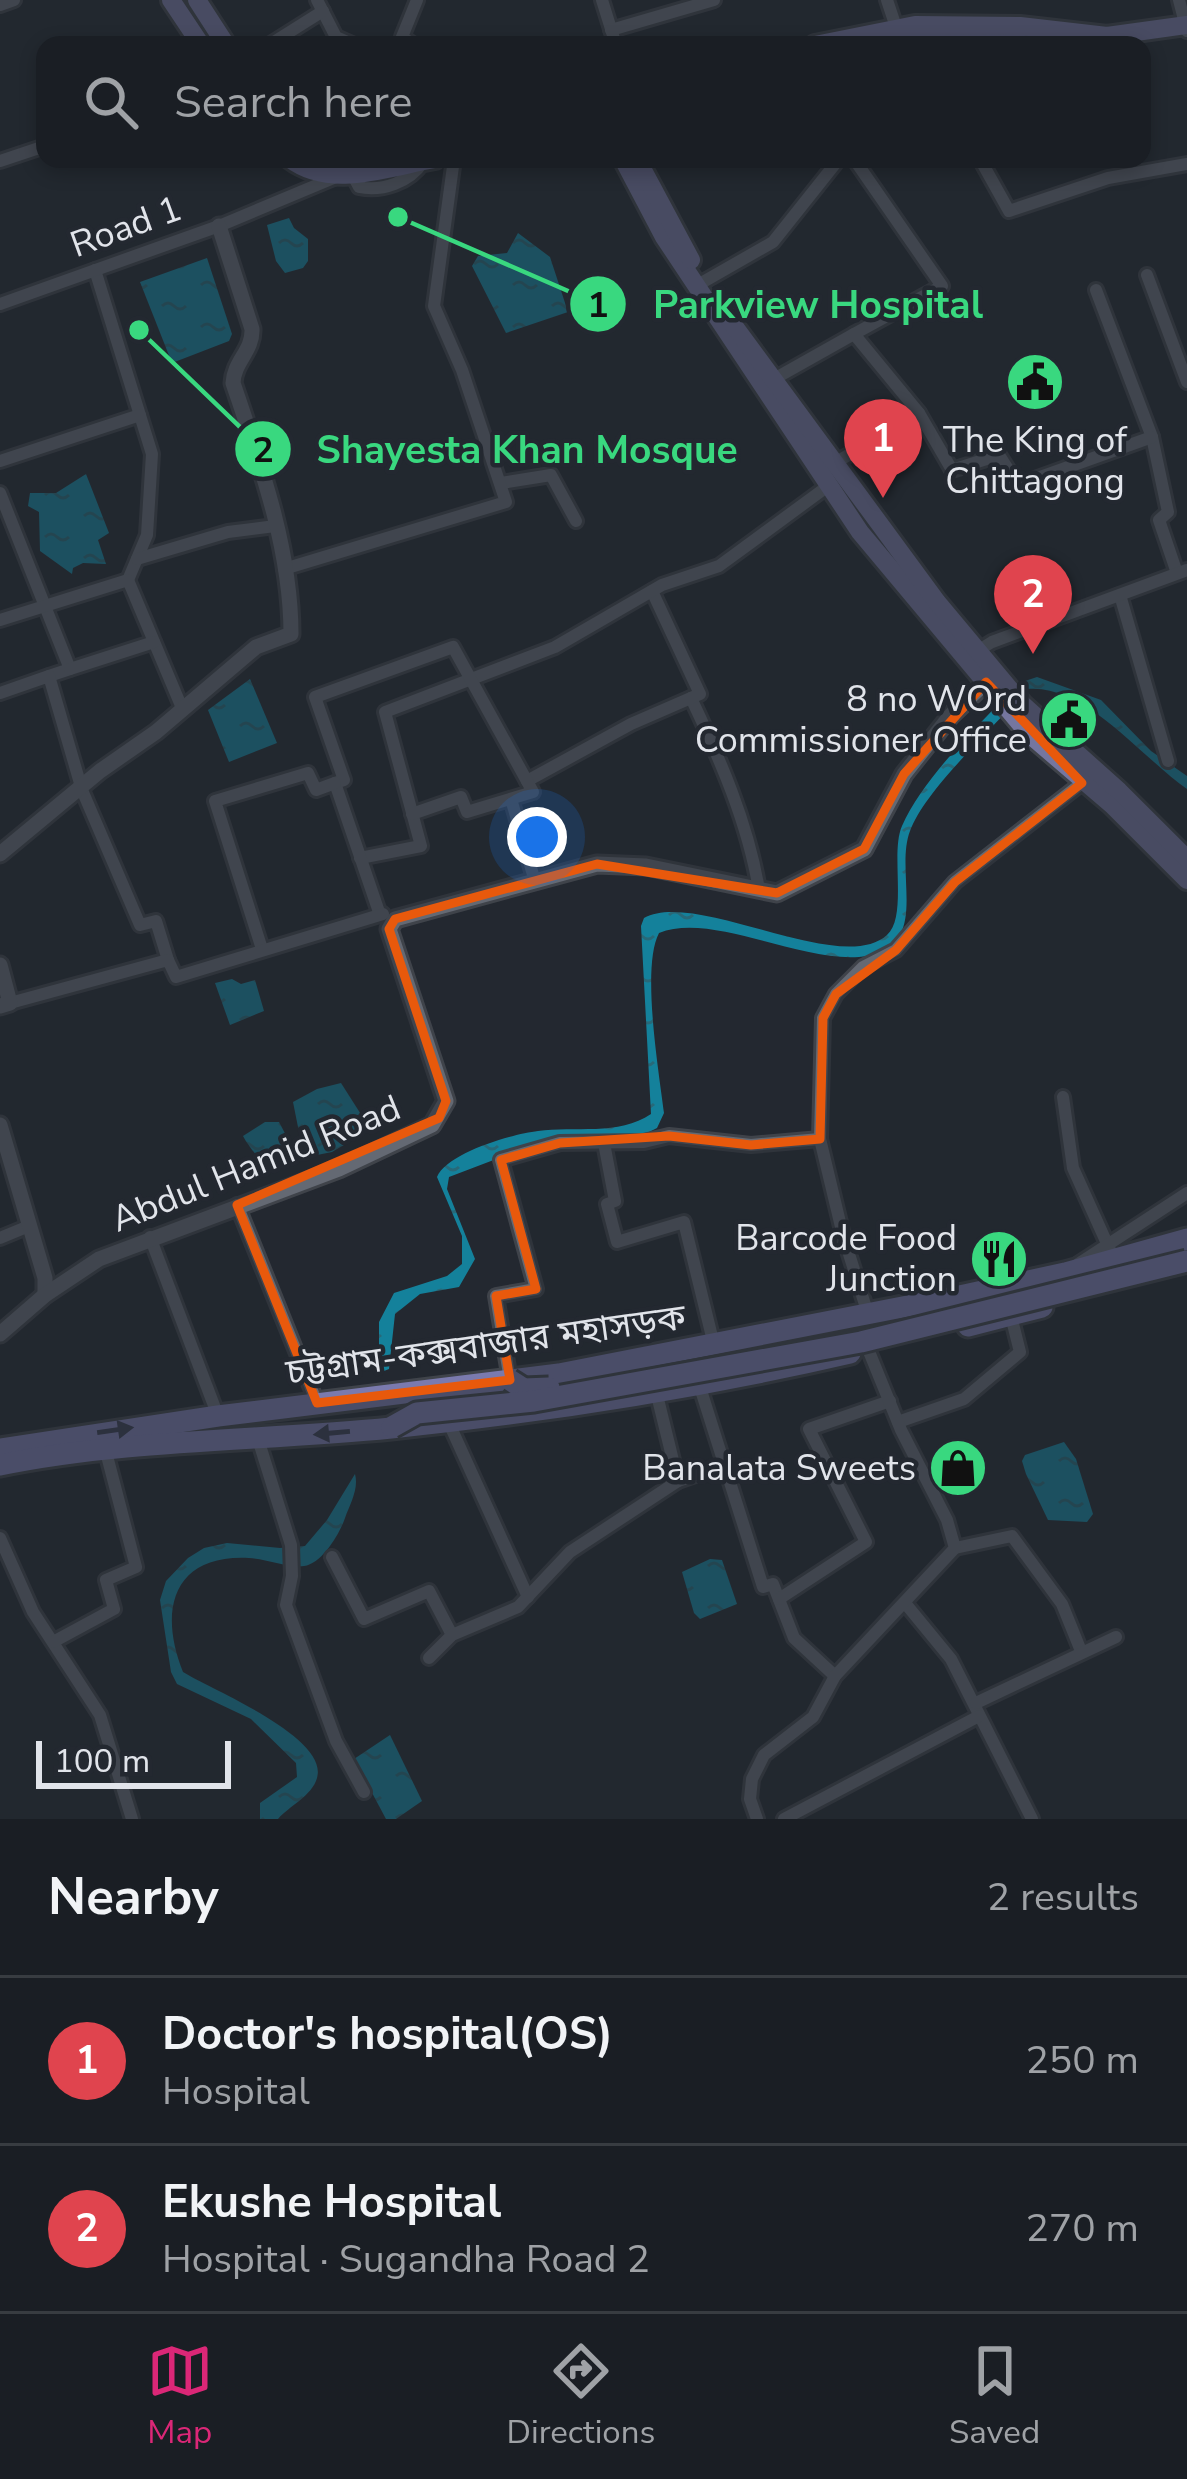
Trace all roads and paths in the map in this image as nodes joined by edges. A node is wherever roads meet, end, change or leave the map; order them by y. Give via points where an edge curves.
1 (14, 0) edge
2 (171, 0) edge
3 (197, 0) edge
4 (417, 0) edge
5 (602, 0) edge
6 (714, 0) edge
7 (887, 0) edge
8 (1178, 0) edge
9 (0, 5) edge
10 (320, 6) edge
11 (611, 30) junction
12 (1187, 30) edge
13 (898, 33) junction
14 (195, 36) edge
15 (220, 36) edge
16 (281, 36) edge
17 (335, 36) edge
18 (403, 36) edge
19 (613, 36) edge
20 (877, 36) edge
21 (888, 36) edge
22 (906, 36) edge
23 (1151, 38) edge
24 (36, 149) edge
25 (0, 161) edge
26 (1187, 164) edge
27 (308, 168) edge
28 (384, 168) edge
29 (453, 168) edge
30 (628, 168) edge
31 (642, 168) edge
32 (832, 168) edge
33 (860, 168) edge
34 (985, 168) edge
35 (344, 175) junction
36 (218, 226) junction
37 (95, 270) junction
38 (1147, 275) dead end
39 (703, 282) junction
40 (1096, 290) dead end
41 (0, 304) edge
42 (854, 334) junction
43 (774, 379) junction
44 (1187, 382) edge
45 (919, 413) junction
46 (140, 415) junction
47 (1152, 437) junction
48 (0, 461) edge
49 (835, 463) junction
50 (501, 483) junction
51 (828, 486) junction
52 (0, 494) edge
53 (575, 521) dead end
54 (275, 526) junction
55 (137, 559) junction
56 (284, 569) junction
57 (1182, 572) edge
58 (128, 580) junction
59 (652, 591) junction
60 (1120, 595) junction
61 (47, 605) junction
62 (0, 620) edge
63 (154, 643) junction
64 (979, 650) junction
65 (70, 669) junction
66 (49, 676) junction
67 (470, 679) junction
68 (986, 682) junction
69 (0, 693) edge
70 (691, 698) junction
71 (182, 708) junction
72 (1168, 760) dead end
73 (527, 781) junction
74 (335, 783) junction
75 (1082, 783) junction
76 (82, 790) junction
77 (511, 799) junction
78 (412, 814) junction
79 (0, 854) edge
80 (360, 858) junction
81 (1187, 859) edge
82 (534, 878) junction
83 (1187, 880) edge
84 (759, 890) junction
85 (379, 912) junction
86 (395, 919) junction
87 (262, 949) junction
88 (168, 959) junction
89 (0, 965) edge
90 (5, 1004) edge
91 (1063, 1097) dead end
92 (0, 1125) edge
93 (820, 1139) junction
94 (604, 1143) junction
95 (1187, 1192) edge
96 (237, 1205) junction
97 (29, 1226) junction
98 (0, 1238) edge
99 (150, 1238) junction
100 (1187, 1239) edge
101 (1114, 1259) junction
102 (1187, 1260) edge
103 (1065, 1273) junction
104 (46, 1295) junction
105 (1072, 1298) junction
106 (868, 1314) junction
107 (1012, 1320) junction
108 (0, 1334) edge
109 (715, 1346) junction
110 (868, 1349) junction
111 (510, 1380) junction
112 (700, 1384) junction
113 (656, 1391) junction
114 (890, 1400) junction
115 (317, 1403) junction
116 (218, 1416) junction
117 (448, 1421) junction
118 (898, 1422) junction
119 (392, 1427) junction
120 (258, 1439) junction
121 (0, 1449) edge
122 (106, 1452) junction
123 (0, 1465) edge
124 (724, 1465) junction
125 (678, 1480) junction
126 (0, 1538) edge
127 (955, 1548) junction
128 (332, 1557) dead end
129 (528, 1597) junction
130 (779, 1599) junction
131 (905, 1604) junction
132 (452, 1635) junction
133 (1116, 1636) dead end
134 (52, 1642) junction
135 (1081, 1651) junction
136 (429, 1658) dead end
137 (835, 1676) junction
138 (978, 1710) junction
139 (364, 1792) dead end
140 (132, 1819) edge
141 (757, 1819) edge
142 (784, 1819) edge
143 (1032, 1819) edge

1 - 9 street
2 - 14 main road
3 - 15 main road
4 - 18 street
5 - 11 street
6 - 11 street
7 - 13 street
8 - 12 street
10 - 16 street
10 - 17 street
11 - 19 street
12 - 13 main road
12 - 23 main road
13 - 20 main road
13 - 21 main road
13 - 22 main road
24 - 25 street
26 - 34 street via 1108,178 1009,211
27 - 35 main road
28 - 35 main road
29 - 50 street via 434,306
30 - 51 main road via 664,237
31 - 39 main road
32 - 39 street via 773,242
33 - 42 street via 942,286
35 - 36 street, Road 1
36 - 37 street, Road 1
36 - 54 street via 252,329 233,382
37 - 41 street, Road 1
37 - 46 street
38 - 44 street
39 - 43 main road
40 - 47 street
42 - 43 street
42 - 45 street
43 - 49 main road
45 - 47 street via 952,470 999,455 1018,485
45 - 49 street
46 - 48 street
46 - 55 street via 152,493
47 - 57 street via 1168,512 1159,520
49 - 64 main road
50 - 53 street via 551,475
50 - 56 street via 503,504
51 - 59 street via 719,566
51 - 68 main road
52 - 61 street
54 - 55 street
54 - 56 street
55 - 58 street
56 - 71 street via 291,634 256,647
57 - 60 street
58 - 61 street
58 - 63 street
59 - 67 street via 556,647
59 - 70 street via 700,694
60 - 64 street
60 - 72 street
61 - 62 street
61 - 65 street
63 - 65 street
63 - 71 street
64 - 81 main road via 1023,705
65 - 66 street
66 - 69 street
66 - 76 street
67 - 73 street
67 - 74 street via 453,646 315,697 344,780
67 - 78 street via 385,712
68 - 75 main road
68 - 84 street via 904,774 864,849 777,893
70 - 73 street
70 - 84 street via 752,852
71 - 76 street
73 - 77 street via 533,792
74 - 80 street
74 - 87 street via 316,790 308,773 214,801
75 - 83 main road
75 - 93 street via 955,882 896,950 836,994 823,1018
76 - 79 street
76 - 88 street via 140,925 156,921
77 - 78 street via 467,812 461,797
77 - 82 street
78 - 80 street via 421,845
80 - 85 street
82 - 84 street via 598,864 646,866
82 - 86 street
85 - 86 street
85 - 87 street
86 - 96 street, Abdul Hamid Road via 389,929 446,1101 439,1118 339,1169
87 - 88 street via 176,977
88 - 90 street
89 - 90 street
91 - 101 street via 1073,1168
92 - 97 street
93 - 94 street
93 - 106 street
94 - 109 street via 617,1242 685,1222
94 - 111 street via 560,1143 501,1160 536,1289 496,1295
95 - 103 street
96 - 99 street, Abdul Hamid Road
96 - 115 street
97 - 98 street
97 - 104 street
99 - 104 street, Abdul Hamid Road via 99,1259
99 - 116 street
100 - 101 highway, চট্টগ্রাম-কক্সবাজার মহাসড়ক
101 - 103 highway, চট্টগ্রাম-কক্সবাজার মহাসড়ক
102 - 105 highway
102 - 111 highway, bridge via 613,1380 524,1389
102 - 119 highway, bridge via 860,1342 600,1390 417,1413
103 - 105 highway
103 - 106 highway, চট্টগ্রাম-কক্সবাজার মহাসড়ক
104 - 108 street, Abdul Hamid Road
105 - 107 highway
106 - 109 highway, চট্টগ্রাম-কক্সবাজার মহাসড়ক
107 - 110 highway
107 - 118 street via 1020,1352 964,1399
109 - 111 highway, চট্টগ্রাম-কক্সবাজার মহাসড়ক
110 - 112 highway
110 - 114 street
111 - 115 highway, চট্টগ্রাম-কক্সবাজার মহাসড়ক
112 - 113 highway
112 - 124 street
113 - 117 highway
113 - 125 street
114 - 118 street
114 - 130 street via 809,1429 866,1542
115 - 116 highway, চট্টগ্রাম-কক্সবাজার মহাসড়ক
121 -> 116 highway, চট্টগ্রাম-কক্সবাজার মহাসড়ক
117 - 119 highway
117 - 129 street
118 - 127 street
119 -> 120 highway
120 - 122 highway
120 - 139 street via 291,1545 286,1605 336,1741
122 - 123 highway
122 - 134 street via 136,1568 106,1580 115,1610
124 - 125 street
124 - 130 street via 763,1587 773,1584
125 - 129 street via 570,1552
126 - 134 street
127 - 131 street
127 - 135 street via 1012,1536 1062,1604
128 - 132 street via 364,1618 429,1591
129 - 132 street
130 - 137 street via 794,1638
131 - 137 street
131 - 138 street via 951,1659
132 - 136 street
133 - 135 street
134 - 140 street via 100,1715
135 - 138 street
137 - 141 street via 813,1717 764,1755 752,1779
138 - 142 street
138 - 143 street

